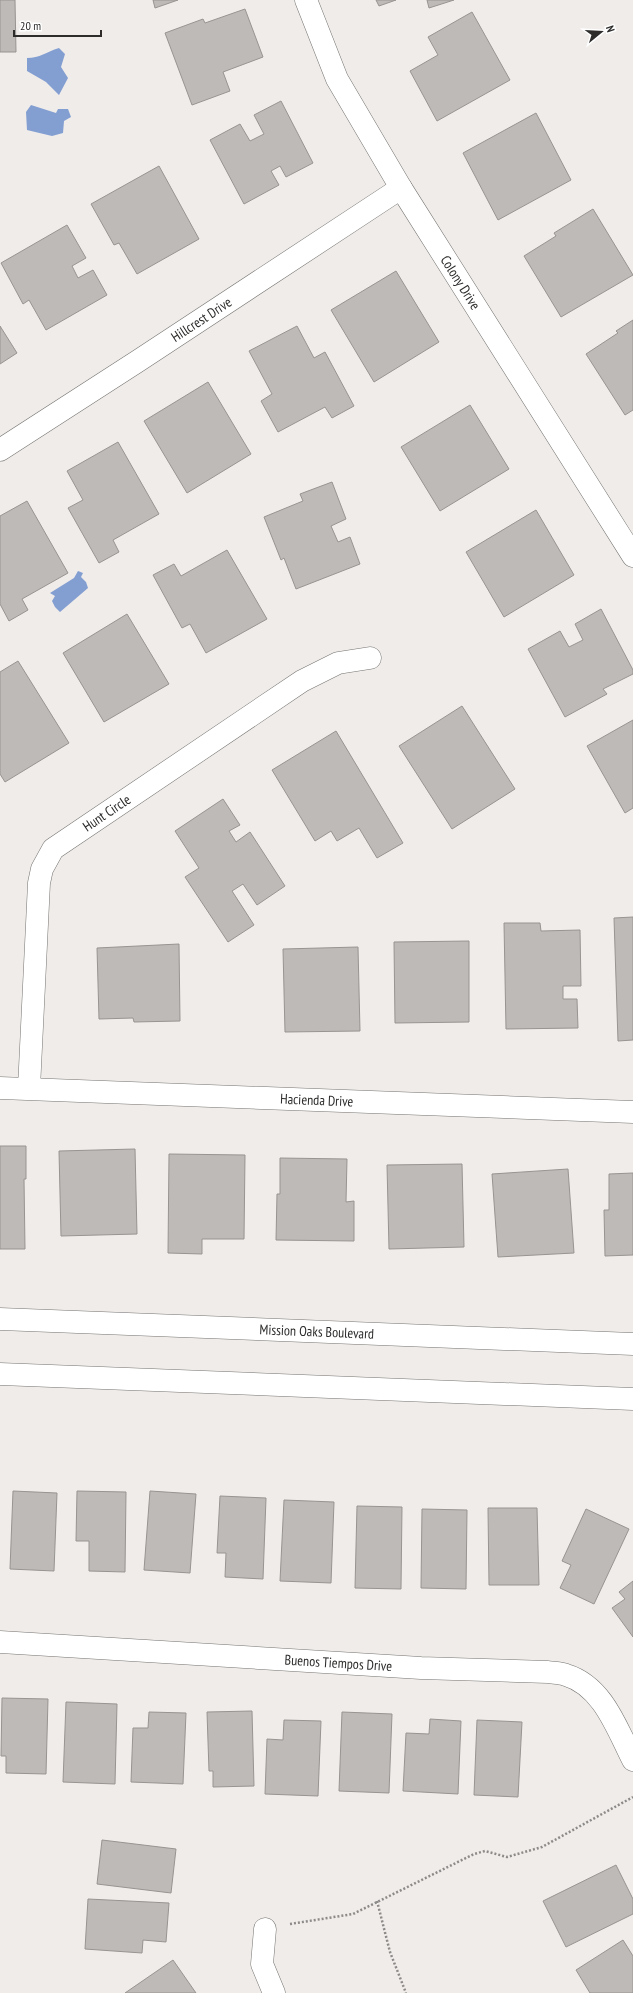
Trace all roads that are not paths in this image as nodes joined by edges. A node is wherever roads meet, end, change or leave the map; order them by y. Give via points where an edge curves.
1 (306, 0) edge
2 (401, 188) junction
3 (0, 450) edge
4 (633, 556) edge
5 (370, 658) dead end
6 (0, 1088) edge
7 (29, 1088) junction
8 (633, 1112) edge
9 (0, 1319) edge
10 (633, 1344) edge
11 (0, 1374) edge
12 (633, 1399) edge
13 (0, 1642) edge
14 (633, 1760) edge
15 (265, 1929) road end
16 (274, 1993) edge

1 - 2 street, Colony Drive via 338,79
2 - 3 street, Hillcrest Drive
2 - 4 street, Colony Drive
5 - 7 street, Hunt Circle via 338,663 302,681 53,849 42,869 39,883
6 - 7 street, Hacienda Drive
7 - 8 street, Hacienda Drive
9 - 10 street, Mission Oaks Boulevard
11 - 12 street
13 - 14 street, Buenos Tiempos Drive via 567,1675 586,1684 601,1700
15 - 16 street via 262,1964

